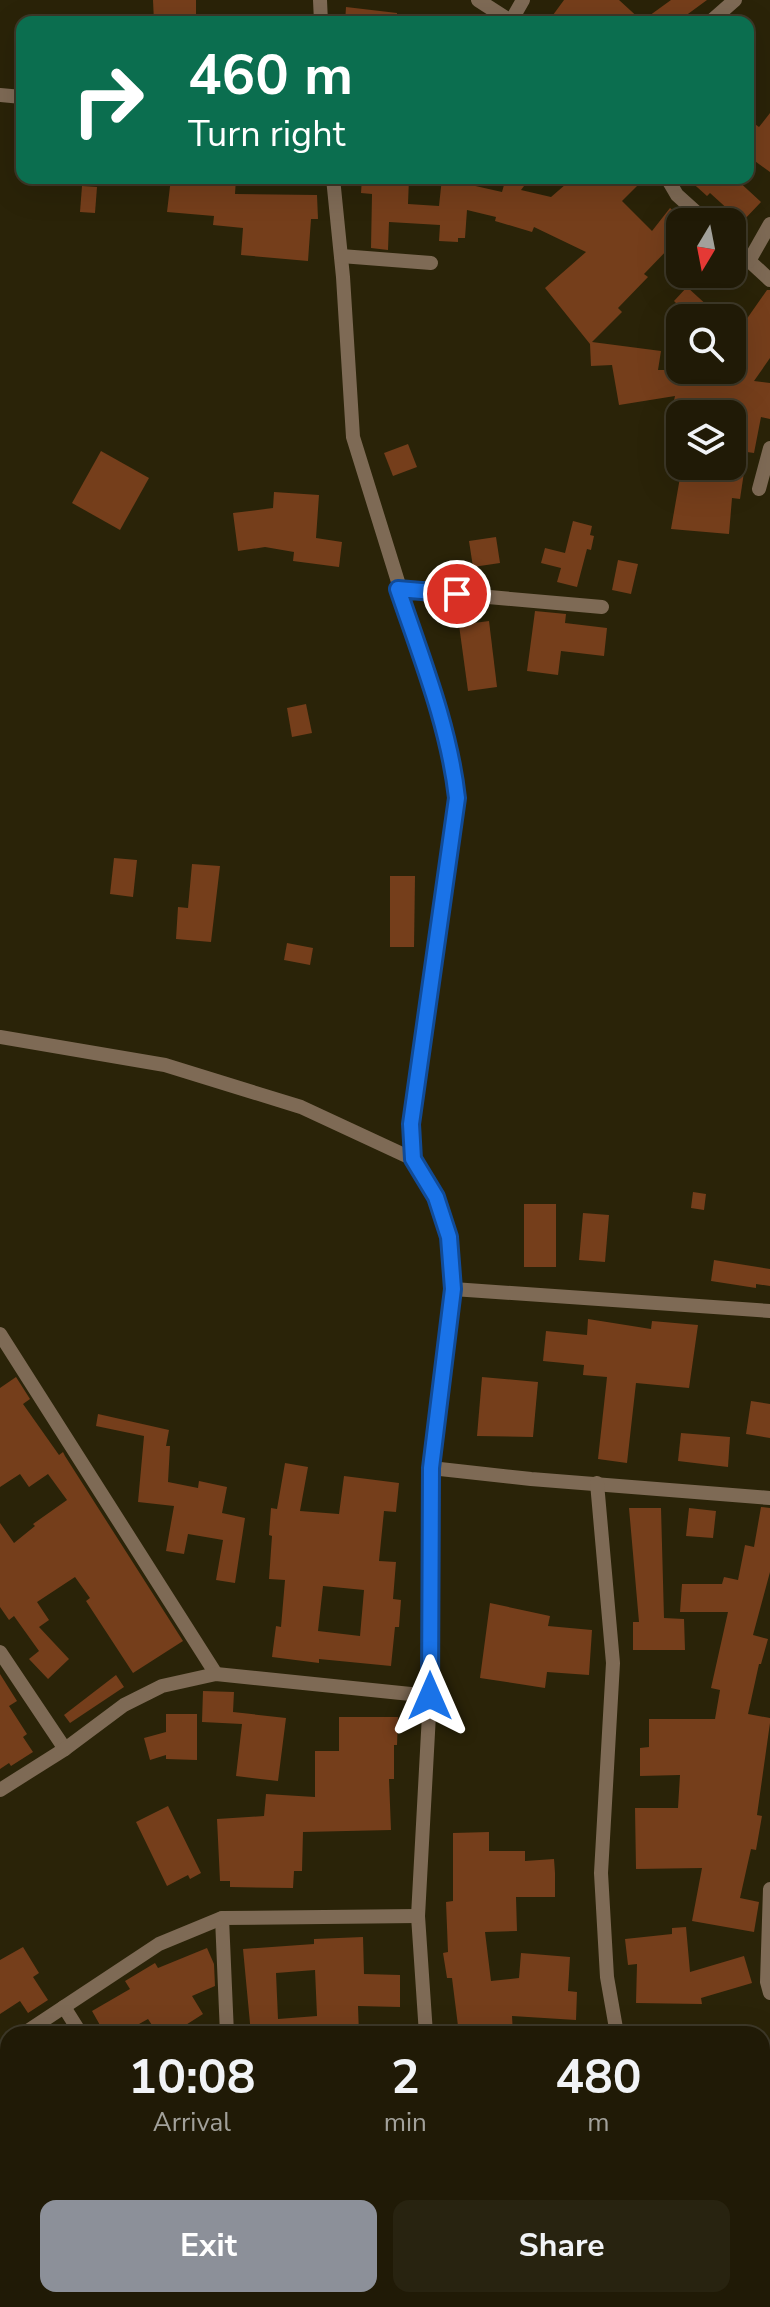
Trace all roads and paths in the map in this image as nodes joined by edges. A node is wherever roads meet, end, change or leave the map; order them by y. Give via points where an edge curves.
1 (478, 0) edge
2 (735, 0) edge
3 (503, 16) edge
4 (717, 16) edge
5 (334, 184) edge
6 (671, 184) edge
7 (691, 208) edge
8 (770, 224) edge
9 (341, 256) junction
10 (746, 258) edge
11 (749, 261) junction
12 (431, 263) dead end
13 (770, 280) edge
14 (770, 448) edge
15 (759, 489) dead end
16 (398, 589) junction
17 (602, 607) dead end
18 (0, 1037) edge
19 (413, 1159) junction
20 (453, 1289) junction
21 (770, 1311) edge
22 (0, 1334) edge
23 (431, 1468) junction
24 (597, 1483) junction
25 (770, 1498) edge
26 (0, 1652) edge
27 (216, 1674) junction
28 (430, 1696) junction
29 (65, 1749) junction
30 (0, 1790) edge
31 (770, 1889) edge
32 (418, 1916) junction
33 (222, 1918) junction
34 (770, 1993) edge
35 (64, 2007) junction
36 (35, 2026) edge
37 (76, 2026) edge
38 (227, 2026) edge
39 (425, 2026) edge
40 (616, 2026) edge

1 - 3 street
2 - 4 street
5 - 9 street
6 - 7 street
8 - 11 street
9 - 12 street
9 - 16 street via 353,437
10 - 11 street
11 - 13 street
14 - 15 street
16 - 17 street
16 - 19 street via 441,720 457,798 411,1124
18 - 19 street via 165,1065 301,1107
19 - 20 street via 436,1197 449,1237
20 - 21 street
20 - 23 street
22 - 27 street
23 - 24 street
23 - 28 street
24 - 25 street
24 - 40 street via 613,1663 601,1873
26 - 29 street
27 - 28 street
27 - 29 street via 162,1686 124,1705
28 - 32 street
29 - 30 street
31 - 34 street
32 - 33 street
32 - 39 street
33 - 35 street via 159,1944
33 - 38 street
35 - 36 street
35 - 37 street

